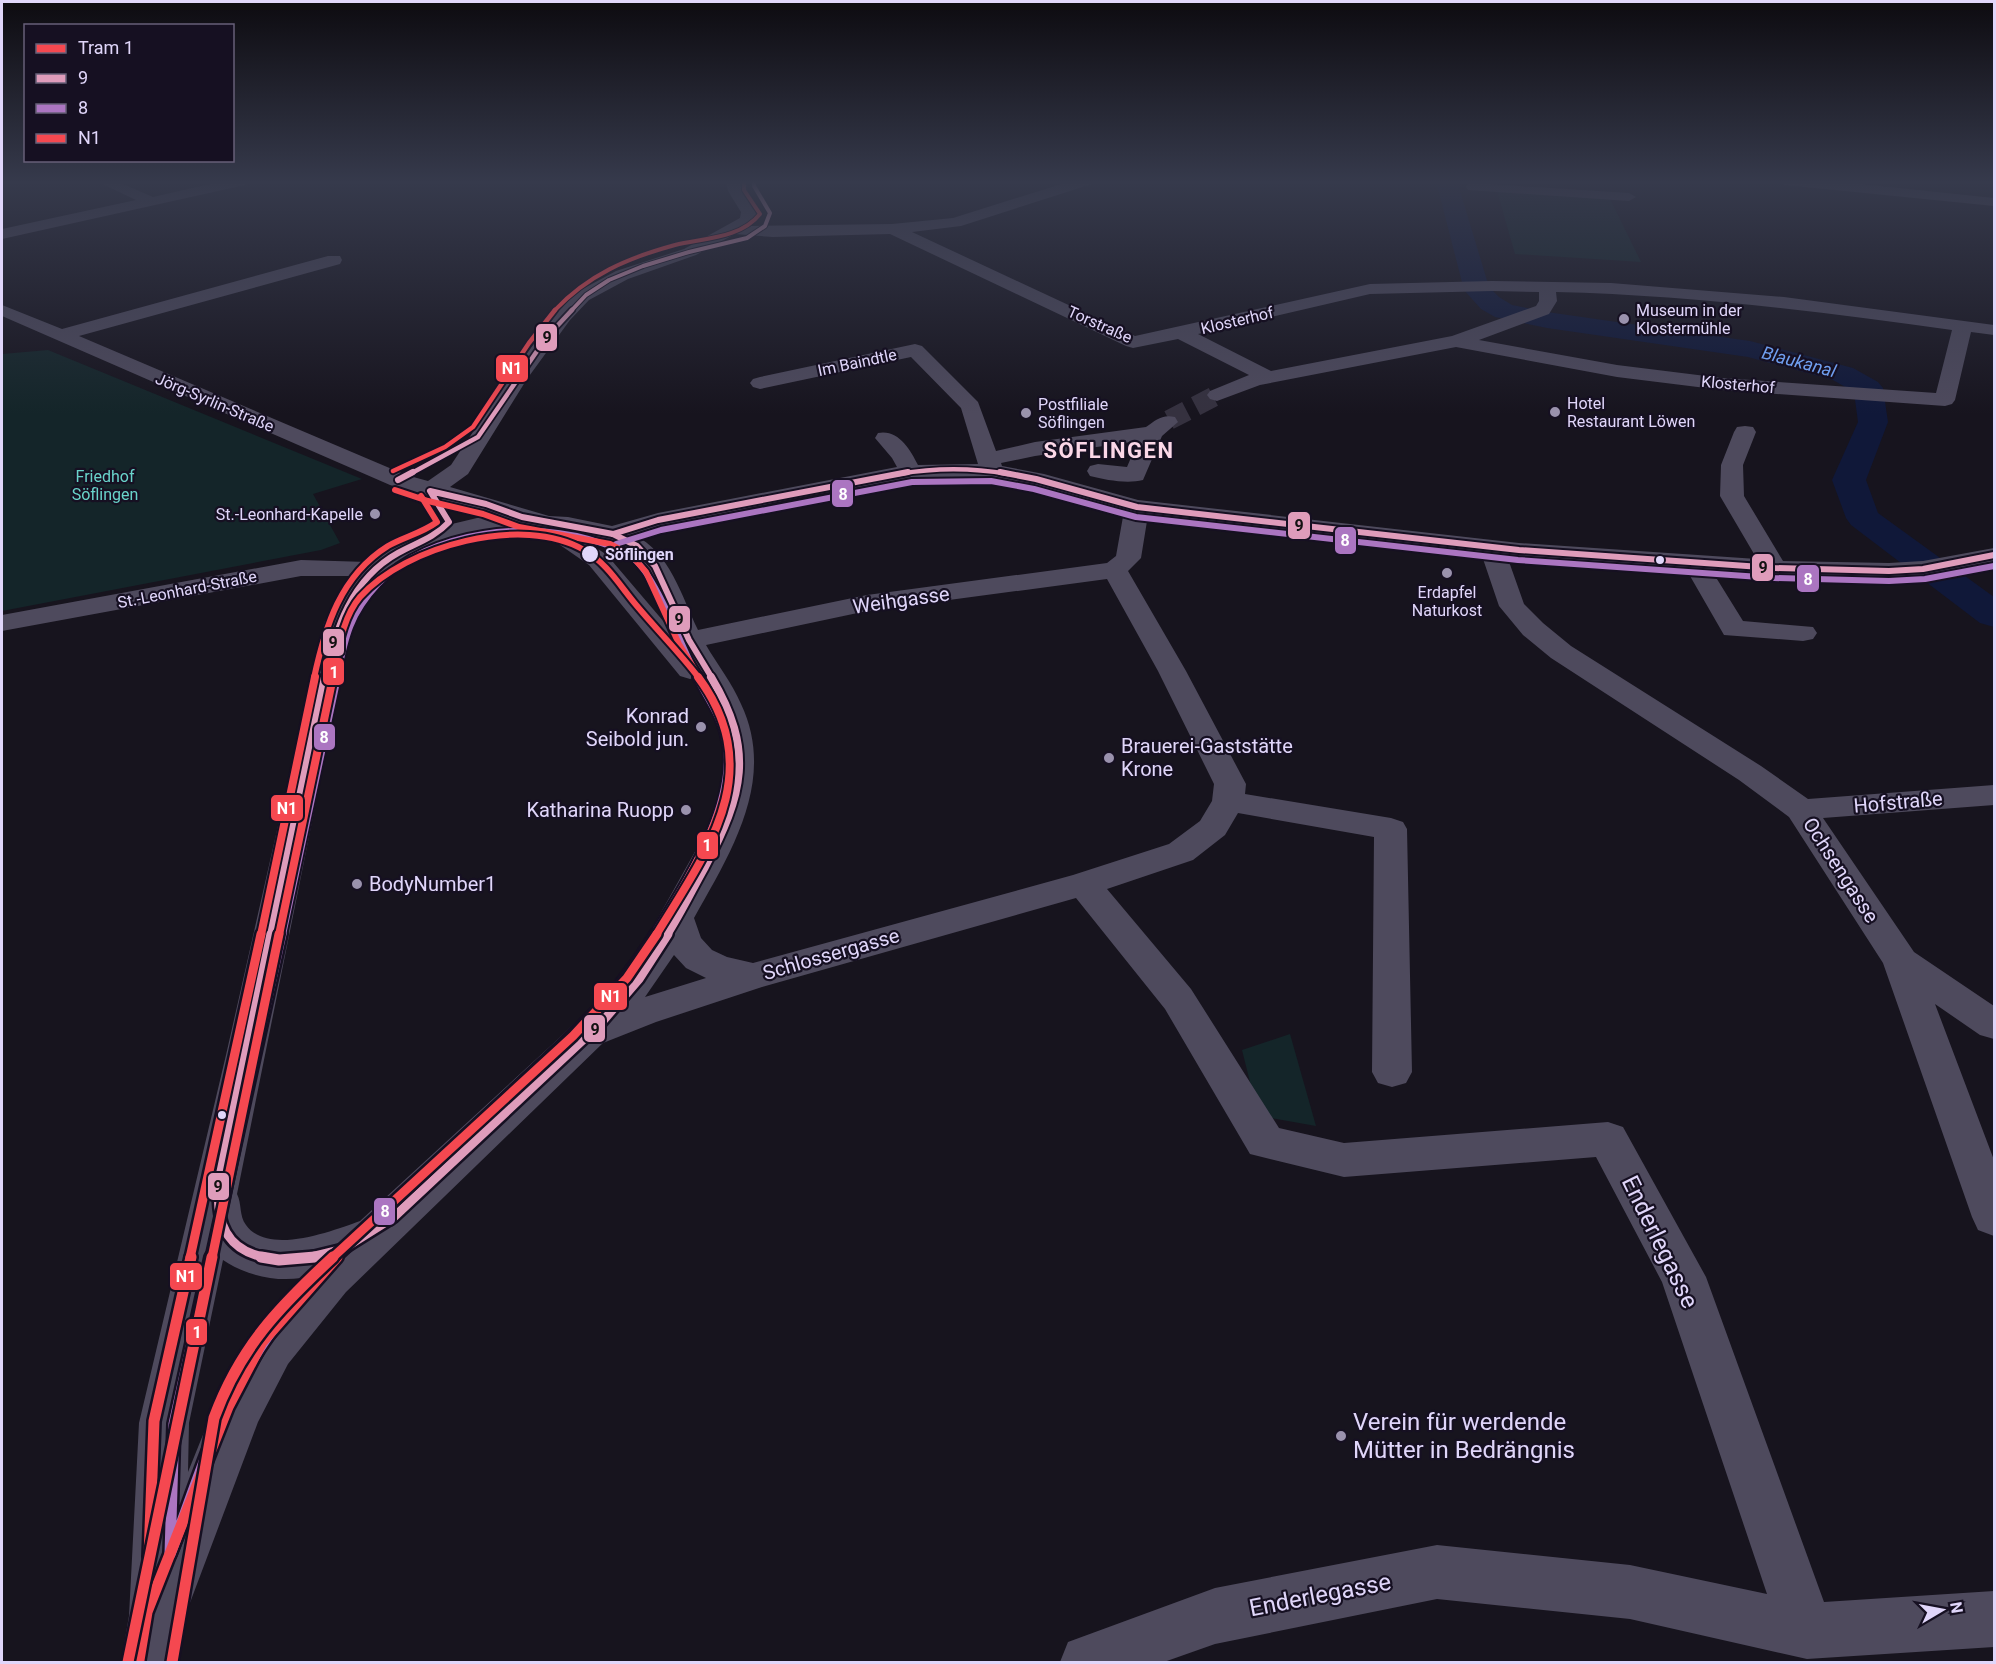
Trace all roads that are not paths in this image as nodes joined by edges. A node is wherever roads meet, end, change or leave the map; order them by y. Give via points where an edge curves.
1 (670, 259) edge
2 (955, 259) edge
3 (334, 260) dead end
4 (1507, 268) dead end
5 (1514, 286) junction
6 (1547, 286) junction
7 (2, 309) edge
8 (1963, 325) junction
9 (1995, 330) edge
10 (1180, 333) junction
11 (61, 335) junction
12 (1456, 341) junction
13 (1268, 377) junction
14 (760, 383) dead end
15 (1217, 395) tunnel mouth
16 (1745, 432) dead end
17 (479, 436) junction
18 (886, 438) dead end
19 (990, 465) junction
20 (1098, 471) dead end
21 (911, 472) junction
22 (398, 480) junction
23 (430, 491) junction
24 (1137, 507) junction
25 (542, 521) junction
26 (440, 534) junction
27 (613, 534) junction
28 (1492, 548) junction
29 (1995, 555) edge
30 (1694, 562) junction
31 (1121, 564) junction
32 (1775, 568) junction
33 (373, 570) junction
34 (2, 623) edge
35 (1803, 633) dead end
36 (689, 640) junction
37 (1995, 795) edge
38 (1228, 801) junction
39 (1801, 810) junction
40 (1084, 884) junction
41 (677, 919) junction
42 (1901, 961) junction
43 (753, 976) junction
44 (1995, 1025) edge
45 (596, 1027) junction
46 (1392, 1072) dead end
47 (219, 1181) junction
48 (394, 1217) junction
49 (1995, 1217) edge
50 (341, 1249) junction
51 (197, 1516) junction
52 (1995, 1619) edge
53 (1807, 1631) junction
54 (153, 1639) edge
55 (1088, 1662) edge

1 - 17 street via 622,275 583,296
2 - 10 street, Torstraße via 1133,342
3 - 11 street
4 - 5 street
5 - 6 street, Klosterhof
5 - 10 street, Klosterhof via 1370,289
6 - 8 street, Klosterhof via 1784,302
6 - 12 street, Klosterhof via 1544,310
7 - 11 street, Jörg-Syrlin-Straße
8 - 9 street, Klosterhof
8 - 12 street, Klosterhof via 1945,400 1722,384 1617,371
10 - 13 street, Klosterhof
11 - 22 street, Jörg-Syrlin-Straße
12 - 13 street, Klosterhof
13 - 15 street
14 - 19 street, Im Baindtle via 915,350 971,406
16 - 32 street via 1732,465 1732,496
17 - 22 street
17 - 23 street via 460,469
18 - 21 street
19 - 20 street via 1035,449 1160,427 1134,475
19 - 21 street
19 - 24 street
21 - 27 street via 670,518
22 - 23 street, Jörg-Syrlin-Straße
23 - 25 street, Jörg-Syrlin-Straße
23 - 26 street via 449,522
24 - 28 street
24 - 31 street
25 - 26 street via 498,522
25 - 27 street
25 - 50 street via 598,560 712,696 729,740 730,776 725,801 696,865 659,930 607,1000 573,1036
26 - 33 street via 408,547
27 - 36 street via 637,546 655,566
28 - 30 street
28 - 39 street, Ochsengasse via 1512,606 1533,629 1561,652
29 - 32 street via 1889,571
30 - 32 street
30 - 35 street via 1734,629
31 - 36 street, Weihgasse via 867,603
31 - 38 street via 1223,768 1230,784
33 - 34 street, St.-Leonhard-Straße via 301,568
33 - 47 street via 346,603 333,639
36 - 41 street via 728,704 739,744 740,771 723,832
37 - 39 street, Hofstraße
38 - 40 street, Schlossergasse via 1214,828 1180,852
38 - 46 street via 1391,829
39 - 42 street, Ochsengasse
40 - 43 street, Schlossergasse
40 - 53 street, Enderlegasse via 1178,999 1265,1142 1344,1160 1608,1139 1683,1277
41 - 43 street via 685,945 697,958
41 - 45 street via 639,979
42 - 44 street
42 - 49 street, Ochsengasse
43 - 45 street, Schlossergasse
45 - 48 street, Schlossergasse
47 - 50 street via 217,1212 225,1233 231,1242 249,1253 294,1259
47 - 54 street via 164,1423
48 - 50 street
48 - 51 street via 314,1294 272,1348 237,1413
50 - 51 street via 278,1311 229,1378 214,1418
51 - 54 street
52 - 53 street, Enderlegasse
53 - 55 street, Enderlegasse via 1630,1592 1437,1572 1215,1616

